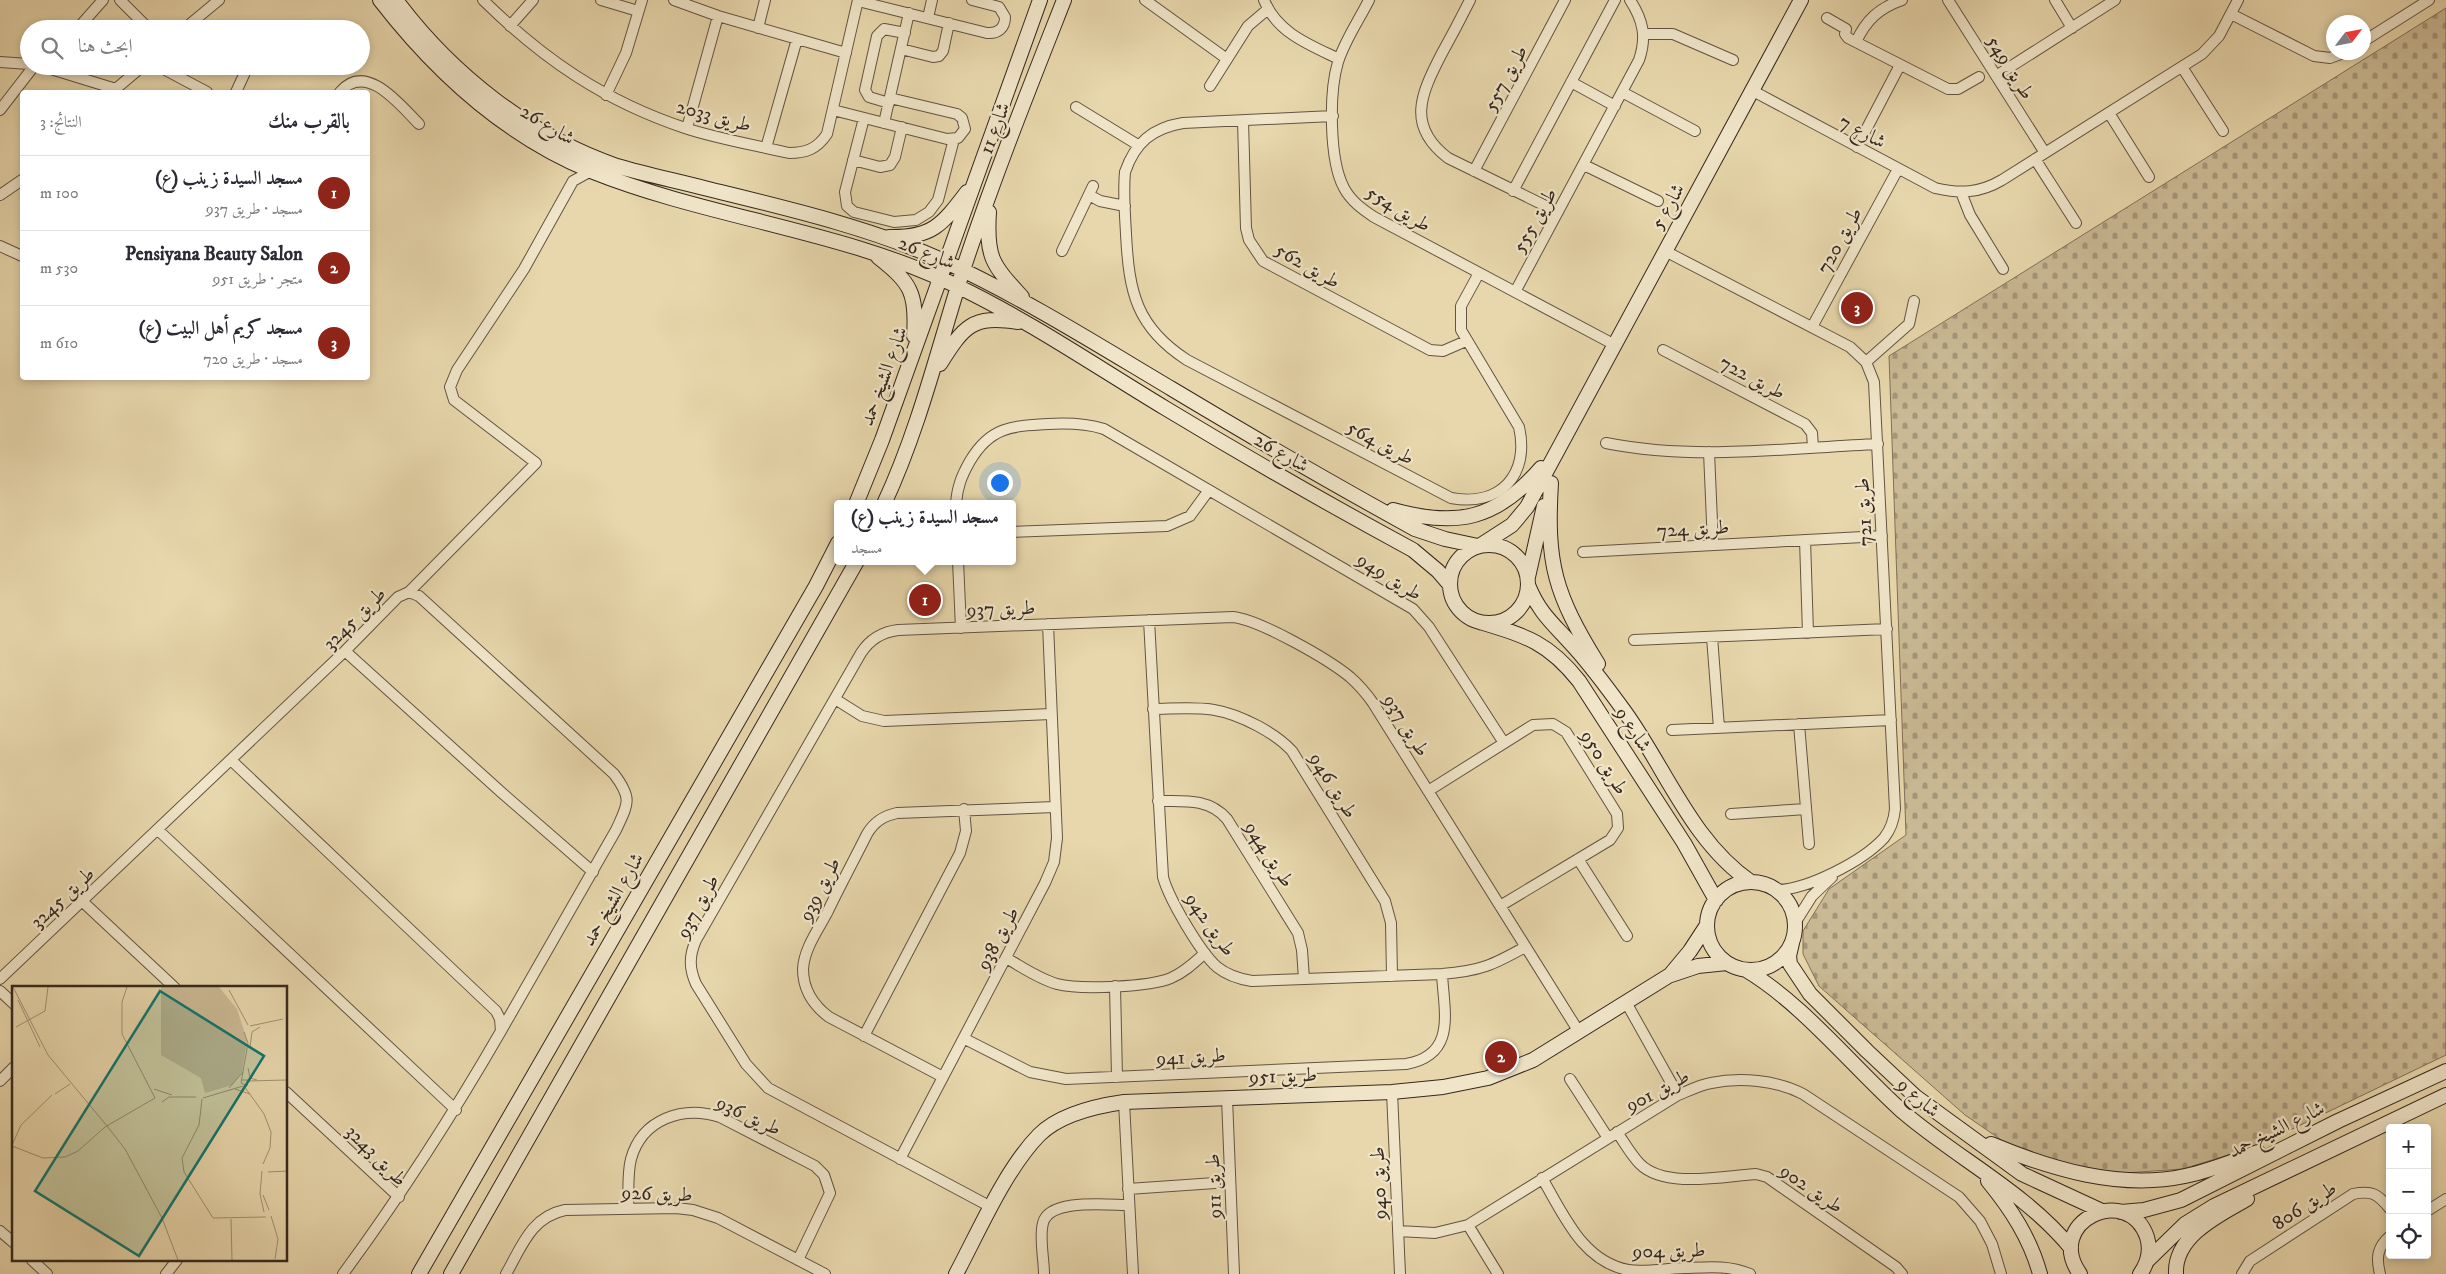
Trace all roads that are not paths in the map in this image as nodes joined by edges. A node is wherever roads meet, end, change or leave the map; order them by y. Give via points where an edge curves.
1 (103, 0) edge
2 (120, 0) edge
3 (219, 0) edge
4 (380, 0) edge
5 (396, 0) edge
6 (483, 0) edge
7 (534, 0) edge
8 (601, 0) edge
9 (642, 0) edge
10 (674, 0) edge
11 (765, 0) edge
12 (858, 0) edge
13 (932, 0) edge
14 (972, 0) edge
15 (1040, 0) edge
16 (1064, 0) edge
17 (1145, 0) edge
18 (1370, 0) edge
19 (1470, 0) edge
20 (1565, 0) edge
21 (1615, 0) edge
22 (1630, 0) edge
23 (1800, 0) edge
24 (1902, 0) edge
25 (1948, 0) edge
26 (2055, 0) edge
27 (2115, 0) edge
28 (2238, 0) edge
29 (2429, 0) edge
30 (2103, 3) edge
31 (1266, 4) edge
32 (638, 11) junction
33 (909, 14) junction
34 (2231, 14) junction
35 (718, 16) junction
36 (928, 18) junction
37 (1828, 18) dead end
38 (85, 20) edge
39 (140, 20) edge
40 (195, 20) edge
41 (949, 23) junction
42 (510, 26) junction
43 (758, 28) junction
44 (2072, 28) junction
45 (905, 33) junction
46 (1644, 34) junction
47 (2371, 37) edge
48 (797, 38) junction
49 (1856, 42) junction
50 (901, 49) junction
51 (846, 53) junction
52 (2326, 58) edge
53 (1227, 59) junction
54 (1339, 59) junction
55 (1733, 60) dead end
56 (0, 62) edge
57 (20, 63) edge
58 (1900, 65) junction
59 (2182, 67) junction
60 (27, 75) edge
61 (67, 75) edge
62 (132, 75) edge
63 (175, 75) edge
64 (244, 75) edge
65 (1996, 76) junction
66 (1979, 77) dead end
67 (1571, 82) junction
68 (1210, 86) dead end
69 (111, 90) edge
70 (115, 90) edge
71 (203, 90) edge
72 (237, 90) edge
73 (342, 90) edge
74 (1753, 91) junction
75 (1622, 92) junction
76 (606, 95) junction
77 (889, 101) junction
78 (1615, 106) junction
79 (1076, 107) dead end
80 (0, 110) edge
81 (833, 110) junction
82 (2109, 113) junction
83 (1333, 116) junction
84 (864, 118) junction
85 (1243, 121) junction
86 (884, 122) junction
87 (419, 124) dead end
88 (902, 127) junction
89 (687, 128) junction
90 (1695, 131) dead end
91 (2223, 131) dead end
92 (954, 139) junction
93 (1138, 145) junction
94 (1857, 147) junction
95 (766, 148) junction
96 (2045, 153) junction
97 (2035, 159) junction
98 (854, 160) junction
99 (572, 162) junction
100 (1584, 165) junction
101 (1898, 169) junction
102 (591, 171) junction
103 (1474, 171) junction
104 (2150, 177) dead end
105 (20, 181) edge
106 (573, 181) junction
107 (975, 182) junction
108 (1513, 191) junction
109 (2, 192) edge
110 (1961, 192) junction
111 (990, 194) junction
112 (1658, 201) dead end
113 (1125, 206) junction
114 (1558, 212) junction
115 (2076, 222) dead end
116 (878, 236) junction
117 (0, 246) edge
118 (870, 251) junction
119 (1062, 251) dead end
120 (1665, 251) junction
121 (20, 255) edge
122 (946, 262) junction
123 (2003, 269) dead end
124 (963, 270) junction
125 (1479, 273) junction
126 (940, 278) junction
127 (959, 286) junction
128 (1515, 292) junction
129 (1914, 301) dead end
130 (1031, 307) junction
131 (1028, 324) junction
132 (1812, 327) junction
133 (1466, 341) junction
134 (1615, 345) junction
135 (1663, 350) dead end
136 (913, 353) junction
137 (1866, 362) junction
138 (930, 379) junction
139 (1570, 432) junction
140 (1606, 443) dead end
141 (1878, 444) junction
142 (1813, 447) junction
143 (1708, 452) junction
144 (1555, 453) junction
145 (1551, 483) junction
146 (1209, 490) junction
147 (858, 500) edge
148 (886, 500) edge
149 (957, 500) edge
150 (1370, 504) junction
151 (1016, 532) edge
152 (1882, 536) junction
153 (1805, 540) junction
154 (1713, 545) junction
155 (1479, 546) junction
156 (834, 551) edge
157 (1583, 552) dead end
158 (855, 565) edge
159 (958, 565) edge
160 (1528, 582) junction
161 (1450, 585) junction
162 (409, 592) junction
163 (1149, 620) junction
164 (1480, 622) junction
165 (1048, 624) junction
166 (961, 628) junction
167 (1886, 629) junction
168 (1808, 633) junction
169 (1712, 636) junction
170 (1634, 640) dead end
171 (345, 651) junction
172 (835, 699) junction
173 (1153, 709) junction
174 (1626, 712) junction
175 (1051, 714) junction
176 (1891, 720) junction
177 (1799, 724) junction
178 (1719, 728) junction
179 (1672, 730) dead end
180 (1504, 743) junction
181 (231, 760) junction
182 (1428, 791) junction
183 (1158, 801) junction
184 (1055, 807) junction
185 (1806, 809) junction
186 (964, 810) junction
187 (1731, 814) dead end
188 (158, 830) junction
189 (1809, 844) dead end
190 (1578, 859) junction
191 (1842, 868) junction
192 (593, 872) junction
193 (1751, 882) junction
194 (1776, 890) junction
195 (1716, 900) junction
196 (83, 902) junction
197 (1500, 906) junction
198 (1795, 923) junction
199 (1707, 925) junction
200 (1628, 936) dead end
201 (1792, 943) junction
202 (1525, 946) junction
203 (1205, 953) junction
204 (1006, 958) junction
205 (1727, 963) junction
206 (1746, 970) junction
207 (1442, 974) junction
208 (1670, 975) junction
209 (1392, 976) junction
210 (0, 979) edge
211 (1304, 979) junction
212 (173, 986) edge
213 (1115, 986) junction
214 (0, 991) edge
215 (12, 1002) edge
216 (1627, 1004) junction
217 (501, 1031) junction
218 (1579, 1032) junction
219 (864, 1036) junction
220 (965, 1038) junction
221 (12, 1069) edge
222 (2446, 1071) edge
223 (943, 1077) junction
224 (1117, 1077) junction
225 (1570, 1079) dead end
226 (0, 1082) edge
227 (1392, 1092) junction
228 (288, 1094) edge
229 (1678, 1094) junction
230 (2446, 1095) edge
231 (1227, 1098) junction
232 (1124, 1102) junction
233 (2446, 1103) edge
234 (456, 1110) junction
235 (2378, 1128) junction
236 (1612, 1135) junction
237 (1971, 1136) junction
238 (2302, 1139) junction
239 (2314, 1158) junction
240 (900, 1159) junction
241 (1978, 1168) junction
242 (1542, 1178) junction
243 (1214, 1182) dead end
244 (1128, 1188) junction
245 (399, 1197) junction
246 (2446, 1199) edge
247 (1129, 1204) junction
248 (2386, 1205) edge
249 (991, 1207) junction
250 (2431, 1208) edge
251 (628, 1209) junction
252 (2102, 1211) junction
253 (2121, 1212) junction
254 (1468, 1225) junction
255 (0, 1231) edge
256 (1398, 1231) junction
257 (2386, 1240) edge
258 (12, 1241) edge
259 (798, 1260) junction
260 (2070, 1261) edge
261 (34, 1262) edge
262 (175, 1262) edge
263 (2145, 1269) edge
264 (47, 1274) edge
265 (166, 1274) edge
266 (343, 1274) edge
267 (419, 1274) edge
268 (451, 1274) edge
269 (506, 1274) edge
270 (825, 1274) edge
271 (956, 1274) edge
272 (1044, 1274) edge
273 (1133, 1274) edge
274 (1234, 1274) edge
275 (1400, 1274) edge
276 (1498, 1274) edge
277 (1750, 1274) edge
278 (1902, 1274) edge
279 (2000, 1274) edge
280 (2040, 1274) edge
281 (2080, 1274) edge
282 (2176, 1274) edge
283 (2242, 1274) edge
284 (2380, 1274) edge

1 - 38 street
2 - 39 street
3 - 40 street
4 - 99 main road, شارع 26 via 409,38 469,95 524,135
5 - 116 main road, شارع 26 via 462,74 510,111 572,147 649,175 796,211
6 - 42 street, طريق 2033
7 - 42 street
8 - 32 street
9 - 32 street
10 - 35 street
11 - 43 street
12 - 33 street
12 - 51 street, طريق 2033
13 - 36 street
14 - 41 street via 999,7 1005,17 1002,28 992,33
15 - 107 main road, شارع 11
16 - 111 main road, شارع 11
17 - 53 street
18 - 54 street, طريق 554
19 - 103 street via 1425,86 1420,109 1425,132 1438,151
20 - 103 street, طريق 557
21 - 67 street
22 - 46 street via 1642,22
23 - 74 main road, شارع 5
24 - 49 street via 1875,14
25 - 65 street, طريق 549
26 - 44 street
27 - 30 street
28 - 34 street, شارع 7
29 - 47 street
30 - 44 street
31 - 53 street
31 - 54 street via 1286,30
32 - 76 street via 626,53
33 - 36 street
33 - 45 street
34 - 52 street via 2314,56
34 - 59 street, شارع 7 via 2211,46
35 - 43 street
35 - 89 street
36 - 41 street
37 - 49 street, طريق 549 via 1845,28 1846,36
41 - 50 street via 939,56
42 - 76 street, طريق 2033 via 546,56
43 - 48 street
44 - 65 street
45 - 50 street
45 - 77 street via 884,29 876,36 865,90 869,98
46 - 55 street via 1673,34
46 - 75 street, طريق 555 via 1639,60
48 - 51 street
48 - 95 street
49 - 58 street, طريق 549
50 - 77 street
51 - 81 street, طريق 2033
53 - 68 street
54 - 83 street, طريق 554 via 1334,80
56 - 57 street
58 - 66 street, طريق 549 via 1951,90
58 - 94 street
59 - 82 street, شارع 7
59 - 91 street
60 - 80 street
61 - 69 street
62 - 70 street
63 - 71 street
64 - 72 street
65 - 96 street, طريق 549
67 - 78 street
67 - 108 street
73 - 87 street via 350,83 369,81
74 - 94 street, شارع 7
74 - 120 main road, شارع 5
75 - 78 street, طريق 555
75 - 90 street
76 - 89 street, طريق 2033
77 - 86 street
77 - 92 street via 957,114 962,118 964,129
78 - 100 street, طريق 555
79 - 93 street
81 - 84 street
81 - 95 street, طريق 2033 via 827,134 814,148 802,153
82 - 96 street, شارع 7
82 - 104 street
83 - 85 street, طريق 564
83 - 125 street, طريق 554 via 1338,175 1352,200 1374,217
84 - 86 street
84 - 98 street
85 - 93 street, طريق 564 via 1166,126 1151,133
85 - 133 street, طريق 562 via 1246,228 1255,252 1263,261 1430,350 1443,351
86 - 88 street
88 - 92 street
88 - 98 street via 890,166 880,168
89 - 95 street, طريق 2033
92 - 98 street via 938,200 923,216 909,222 894,222 850,209 844,197
93 - 113 street, طريق 564 via 1125,172
94 - 101 street, شارع 7
96 - 97 street, شارع 7
97 - 110 street, شارع 7 via 1991,187
97 - 115 street
99 - 102 main road, شارع 26
99 - 106 street
100 - 112 street
100 - 114 street, طريق 555
101 - 110 street, شارع 7 via 1935,188
101 - 132 street, طريق 720
102 - 106 street
102 - 118 main road, شارع 26 via 705,208
103 - 108 street
105 - 109 street
106 - 162 street via 524,269 457,370 450,387 454,400 536,463
107 - 116 main road via 944,221 930,232 910,237
107 - 122 main road, شارع 11
108 - 114 street
110 - 123 street via 1970,215
111 - 124 main road, شارع 11
111 - 130 main road via 989,252 999,272
113 - 119 street via 1100,201 1091,191
113 - 133 street, طريق 564 via 1132,290 1147,323 1172,350 1451,498 1466,501 1482,500 1508,484 1519,465 1522,442 1510,410
114 - 128 street, طريق 555
116 - 122 main road, شارع 26
117 - 121 street
118 - 126 main road, شارع 26
118 - 136 main road via 900,274 912,292 916,310
120 - 132 street, طريق 721
120 - 134 main road, شارع 5
122 - 124 main road, شارع 26
122 - 126 main road, شارع الشيخ حمد
124 - 127 main road
124 - 130 main road, شارع 26
125 - 128 street, طريق 554
125 - 133 street, طريق 564 via 1461,306 1461,330
126 - 127 main road, شارع 26
126 - 136 main road, شارع الشيخ حمد
127 - 131 main road, شارع 26
127 - 138 main road
128 - 134 street, طريق 554
129 - 137 street via 1908,324
130 - 150 main road, شارع 26
131 - 138 main road via 988,319 974,324 956,340
131 - 161 main road, شارع 26 via 1187,421 1413,550
132 - 137 street, طريق 721 via 1850,347
134 - 139 main road, شارع 5
135 - 142 street, طريق 722 via 1805,424 1812,433
136 - 147 main road, شارع الشيخ حمد
137 - 141 street, طريق 721 via 1874,382
138 - 148 main road
139 - 144 main road, شارع 5
139 - 145 main road, شارع 5
140 - 143 street via 1646,451
141 - 142 street
141 - 152 street, طريق 721
142 - 143 street
143 - 154 street
144 - 150 main road via 1526,486 1501,504 1476,516 1438,519 1412,516
144 - 155 main road, شارع 5 via 1521,516
145 - 160 main road, شارع 5
145 - 174 main road via 1550,547 1559,590 1572,621
146 - 149 street, طريق 949 via 1104,429 1076,423 1017,426 993,434 980,445 960,481
146 - 151 street via 1190,516 1167,526
146 - 180 street, طريق 949 via 1413,609 1430,627
150 - 155 main road, شارع 26 via 1430,535
152 - 153 street, طريق 724
152 - 167 street, طريق 721
153 - 154 street, طريق 724
153 - 168 street
154 - 157 street, طريق 724
155 - 160 main road via 1506,548 1524,566
155 - 161 main road via 1468,550 1454,565
156 - 267 main road, شارع الشيخ حمد
158 - 268 main road
159 - 166 street
160 - 164 main road via 1521,607 1513,616 1491,624
160 - 174 main road, شارع 9 via 1546,618 1574,646
161 - 164 main road via 1451,595 1459,609 1470,619
162 - 171 street, طريق 3245 via 398,597
162 - 192 street, طريق 3245 via 419,596 614,774 626,790 627,807
163 - 165 street, طريق 937
163 - 173 street, طريق 942
163 - 182 street, طريق 937 via 1241,618 1264,627 1335,667 1368,696
164 - 195 main road, شارع 9 via 1530,638 1565,664 1684,843
165 - 166 street, طريق 937
165 - 175 street, طريق 938
166 - 172 street, طريق 937 via 898,630 880,635 865,647
167 - 168 street
167 - 176 street, طريق 721
168 - 169 street
169 - 170 street
169 - 178 street
171 - 181 street, طريق 3245
171 - 192 street
172 - 175 street via 862,716 884,721
172 - 240 street, طريق 937 via 696,940 691,956 691,973 746,1064 760,1081 777,1094
173 - 183 street, طريق 942
173 - 209 street, طريق 946 via 1208,708 1224,711 1273,734 1292,751 1385,901 1391,924
174 - 193 main road, شارع 9 via 1711,847
175 - 184 street, طريق 938
176 - 177 street
176 - 191 street, طريق 721 via 1894,820 1883,838
177 - 178 street
177 - 185 street
178 - 179 street
180 - 182 street, طريق 950
180 - 190 street, طريق 950 via 1541,723 1553,724 1566,732 1620,822 1610,840
181 - 188 street, طريق 3245
181 - 217 street via 496,1011
182 - 197 street, طريق 937
183 - 203 street, طريق 942 via 1161,868 1166,886
183 - 211 street, طريق 944 via 1203,803 1217,809 1227,819 1298,933
184 - 186 street, طريق 939
184 - 204 street, طريق 938 via 1056,850 1050,873
185 - 187 street
185 - 189 street
186 - 219 street via 966,831 960,853
186 - 219 street, طريق 939 via 897,813 874,824 810,945 803,968 812,1001 829,1017
188 - 196 street, طريق 3245
188 - 234 street
190 - 197 street, طريق 950
190 - 200 street
191 - 194 street, طريق 721 via 1801,887
191 - 198 street, طريق 721 via 1812,896
192 - 217 street, طريق 3245
193 - 194 main road
193 - 195 main road via 1731,887
194 - 198 main road via 1789,904
195 - 199 main road
196 - 210 street, طريق 3245
196 - 212 street
197 - 202 street, طريق 937
198 - 201 main road
199 - 205 main road via 1712,946
199 - 208 main road, طريق 951
201 - 206 main road via 1773,964
201 - 237 main road, شارع 9 via 1788,956 1790,964 1810,994 1916,1097
202 - 207 street, طريق 942 via 1488,967
202 - 218 street, طريق 937
203 - 211 street, طريق 942 via 1221,970 1244,980
203 - 213 street via 1170,978
204 - 213 street via 1058,985
204 - 220 street, طريق 938
205 - 206 main road
205 - 208 main road, طريق 951 via 1698,966
206 - 241 main road, شارع 9 via 1778,991 1904,1112
207 - 209 street, طريق 942
207 - 224 street, طريق 941 via 1445,1032 1435,1050 1417,1062
208 - 216 main road, طريق 951
209 - 211 street, طريق 942
213 - 224 street
214 - 215 street
216 - 218 main road, طريق 951
216 - 229 street
217 - 234 street, طريق 3245
218 - 227 main road, طريق 951 via 1533,1060 1488,1078
219 - 223 street, طريق 939
220 - 223 street, طريق 938
220 - 224 street, طريق 941 via 1019,1067 1042,1075
221 - 226 street
222 - 238 main road, شارع الشيخ حمد
223 - 240 street, طريق 938
225 - 236 street, طريق 902
227 - 231 main road, طريق 951
227 - 256 street, طريق 940
228 - 245 street, طريق 3243
229 - 236 street, طريق 901
229 - 279 street, طريق 901 via 1710,1083 1736,1081 1781,1084 1803,1094 1960,1197 1980,1221 1992,1244
230 - 235 main road
231 - 232 main road, طريق 951
231 - 274 street, طريق 911
232 - 244 street
232 - 249 main road, طريق 951 via 1100,1105 1069,1117 1040,1135
233 - 235 main road
234 - 245 street, طريق 3245
235 - 239 main road
236 - 242 street, طريق 901
236 - 278 street, طريق 902 via 1640,1165 1661,1176 1680,1179 1756,1174 1767,1178
237 - 238 main road via 2068,1172 2147,1180 2184,1176
237 - 252 main road, شارع 9 via 2022,1174
238 - 253 main road, شارع الشيخ حمد via 2181,1200 2144,1210
239 - 263 main road via 2206,1210 2185,1224
239 - 282 main road via 2213,1219 2186,1241 2175,1266
240 - 249 street, طريق 937
241 - 260 main road, شارع 9 via 2044,1219
241 - 280 main road via 2012,1211 2034,1251
242 - 254 street, طريق 901
242 - 277 street, طريق 904 via 1573,1231 1604,1263 1630,1270 1720,1266
243 - 244 street
244 - 247 street
245 - 266 street, طريق 3243
246 - 250 street
247 - 272 street via 1063,1206 1050,1212 1043,1225
247 - 273 street
248 - 283 street, طريق 806 via 2377,1195 2367,1191 2353,1194 2250,1260
249 - 271 main road, طريق 951
251 - 259 street, طريق 926 via 676,1208 702,1212
251 - 259 street, طريق 936 via 630,1161 637,1141 649,1127 672,1115 705,1112 815,1166 824,1174 830,1193
251 - 269 street, طريق 926 via 565,1210 545,1217 529,1232
252 - 253 main road, شارع الشيخ حمد
252 - 260 main road via 2079,1225 2073,1237
253 - 263 main road via 2138,1222 2145,1234 2149,1247
254 - 256 street, طريق 901 via 1435,1234
254 - 276 street
255 - 258 street
256 - 275 street, طريق 940
257 - 284 street via 2378,1249
259 - 270 street, طريق 926
260 - 281 main road, شارع 9
261 - 264 street
262 - 265 street

